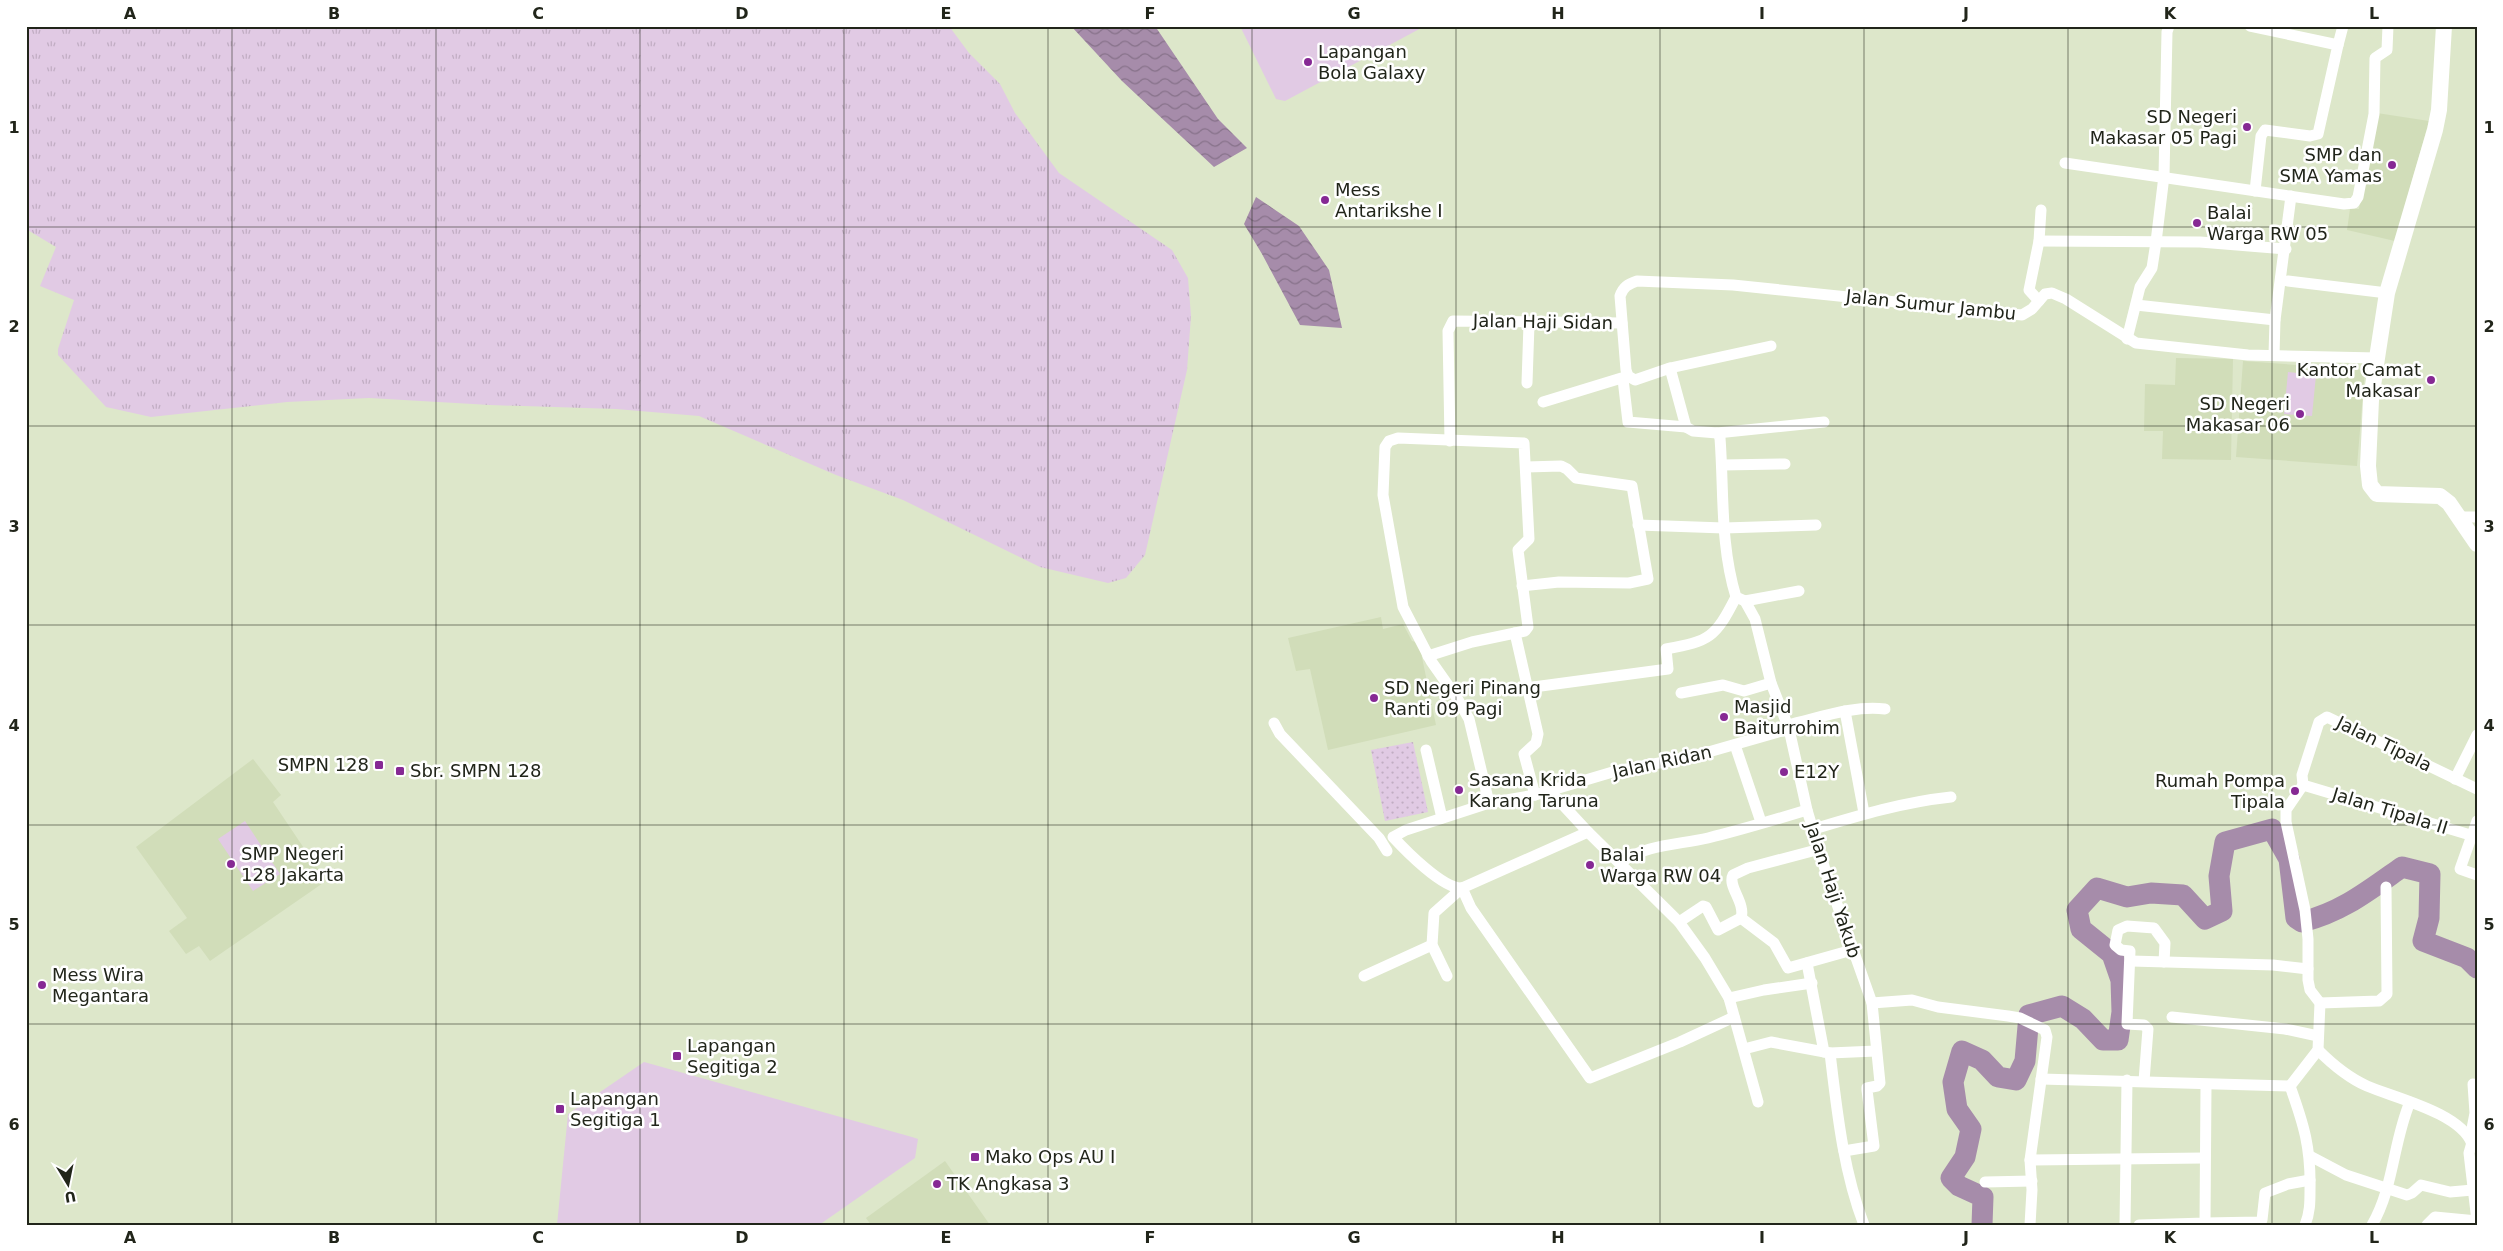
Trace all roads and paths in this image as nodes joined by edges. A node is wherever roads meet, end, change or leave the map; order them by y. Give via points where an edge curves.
1 (2169, 26) edge
2 (2250, 26) edge
3 (2343, 26) edge
4 (2388, 26) edge
5 (2444, 26) edge
6 (2338, 44) junction
7 (2065, 163) dead end
8 (2164, 176) junction
9 (2255, 190) junction
10 (2291, 196) junction
11 (2040, 210) dead end
12 (2040, 241) junction
13 (2156, 242) junction
14 (2286, 249) junction
15 (2288, 281) dead end
16 (2387, 292) junction
17 (2040, 301) junction
18 (2136, 304) junction
19 (2275, 320) junction
20 (1622, 323) junction
21 (1529, 324) junction
22 (2126, 339) junction
23 (1771, 346) dead end
24 (2274, 355) junction
25 (2377, 358) junction
26 (1670, 368) junction
27 (1626, 378) junction
28 (1527, 383) dead end
29 (1543, 402) dead end
30 (1824, 422) dead end
31 (1686, 427) junction
32 (1717, 433) junction
33 (1450, 441) junction
34 (1785, 464) dead end
35 (1722, 465) junction
36 (1526, 467) junction
37 (2458, 517) junction
38 (2477, 517) edge
39 (1638, 525) junction
40 (1816, 525) dead end
41 (1724, 528) junction
42 (2477, 544) edge
43 (1522, 586) junction
44 (1799, 591) dead end
45 (1740, 599) junction
46 (1515, 633) junction
47 (1428, 656) junction
48 (1771, 683) junction
49 (1526, 688) junction
50 (1681, 693) dead end
51 (1885, 709) dead end
52 (1845, 711) junction
53 (1274, 723) dead end
54 (1788, 727) junction
55 (2477, 735) edge
56 (1735, 745) junction
57 (1426, 750) dead end
58 (2455, 779) junction
59 (2303, 785) junction
60 (2477, 788) edge
61 (1550, 791) junction
62 (1535, 795) junction
63 (1951, 797) dead end
64 (1489, 803) junction
65 (1807, 810) junction
66 (1864, 813) junction
67 (1442, 818) junction
68 (2477, 821) edge
69 (1761, 822) junction
70 (1814, 829) junction
71 (1588, 832) junction
72 (2474, 836) edge
73 (1820, 849) junction
74 (1387, 851) dead end
75 (1620, 862) junction
76 (2477, 875) edge
77 (2386, 887) dead end
78 (1462, 888) junction
79 (1741, 918) junction
80 (1679, 922) junction
81 (1432, 945) junction
82 (1852, 950) junction
83 (2131, 961) junction
84 (2164, 962) junction
85 (1807, 963) junction
86 (2308, 969) junction
87 (1364, 976) dead end
88 (1447, 976) dead end
89 (1812, 983) junction
90 (1728, 998) junction
91 (1872, 1003) junction
92 (2320, 1003) junction
93 (1734, 1017) junction
94 (2172, 1017) dead end
95 (2318, 1036) junction
96 (1744, 1048) junction
97 (2318, 1050) junction
98 (1876, 1051) junction
99 (1827, 1053) junction
100 (2041, 1079) junction
101 (2127, 1080) junction
102 (2144, 1081) junction
103 (2473, 1084) dead end
104 (2206, 1085) junction
105 (2290, 1086) junction
106 (1758, 1102) dead end
107 (2410, 1102) junction
108 (2473, 1142) edge
109 (1844, 1151) junction
110 (2310, 1156) junction
111 (2126, 1158) junction
112 (2204, 1158) junction
113 (2030, 1160) junction
114 (2310, 1180) junction
115 (2032, 1181) junction
116 (1985, 1182) dead end
117 (2386, 1188) junction
118 (2473, 1190) junction
119 (2477, 1221) edge
120 (2212, 1224) edge
121 (1864, 1225) edge
122 (2030, 1225) edge
123 (2125, 1225) edge
124 (2139, 1225) edge
125 (2305, 1225) edge
126 (2372, 1225) edge
127 (2427, 1225) edge

1 - 8 street
2 - 6 street
3 - 6 street
4 - 10 street via 2387,50 2375,58 2374,114 2357,201 2344,204
5 - 16 street via 2435,130
6 - 9 street via 2318,134 2310,136 2266,130 2261,136
7 - 8 street
8 - 9 street
8 - 13 street
9 - 10 street
10 - 14 street
11 - 12 street
12 - 13 street
12 - 17 street via 2029,290
13 - 14 street
13 - 18 street via 2152,268 2143,281
14 - 19 street
15 - 16 street
16 - 25 street
17 - 20 street, Jalan Sumur Jambu via 2022,315 1733,285 1636,282 1625,286 1620,296
17 - 22 street, Jalan Sumur Jambu via 2045,294 2055,294
18 - 19 street
18 - 22 street
19 - 24 street
20 - 21 street, Jalan Haji Sidan
20 - 27 street
21 - 28 street
21 - 33 street, Jalan Haji Sidan via 1453,322 1448,331
22 - 24 street, Jalan Sumur Jambu via 2206,352
23 - 26 street
24 - 25 street, Jalan Sumur Jambu
25 - 37 street via 2370,412 2370,485 2377,494 2440,496
26 - 27 street via 1634,380
26 - 31 street
27 - 29 street
27 - 31 street via 1628,422
30 - 32 street
31 - 32 street via 1693,431
32 - 35 street, Jalan Haji Yakub
33 - 36 street via 1522,442
33 - 47 street via 1398,438 1389,441 1385,447 1383,496 1403,607
34 - 35 street
35 - 41 street, Jalan Haji Yakub
36 - 39 street via 1561,466 1576,478 1632,486
36 - 43 street via 1528,539 1518,550
37 - 38 street
37 - 42 street
39 - 41 street
39 - 43 street via 1648,579 1630,583 1559,582
40 - 41 street
41 - 45 street, Jalan Haji Yakub via 1728,566
43 - 46 street via 1528,627
44 - 45 street
45 - 48 street, Jalan Haji Yakub via 1755,619
45 - 49 street via 1710,636 1696,644 1666,650 1668,669
46 - 47 street
46 - 49 street
47 - 64 street via 1469,718
48 - 50 street via 1744,691 1722,685
48 - 54 street, Jalan Haji Yakub
49 - 62 street via 1538,738 1524,754
51 - 52 street, Jalan Ridan via 1872,707
52 - 54 street, Jalan Ridan
52 - 66 street
53 - 74 street via 1280,734 1379,838
54 - 56 street, Jalan Ridan
54 - 65 street, Jalan Haji Yakub
55 - 58 street
56 - 61 street, Jalan Ridan via 1616,771
56 - 69 street
57 - 67 street
58 - 59 street, Jalan Tipala via 2328,717 2319,722 2302,775
58 - 60 street, Jalan Tipala
59 - 72 street, Jalan Tipala II
59 - 86 street via 2286,810 2286,822 2305,917
61 - 62 street, Jalan Ridan
61 - 71 street
62 - 64 street, Jalan Ridan
63 - 66 street via 1920,800
64 - 67 street, Jalan Ridan
65 - 69 street
65 - 70 street, Jalan Haji Yakub
66 - 70 street
67 - 78 street, Jalan Ridan via 1393,837 1415,861 1454,888
68 - 72 street
69 - 75 street via 1707,838 1655,848
70 - 73 street, Jalan Haji Yakub
71 - 75 street
71 - 78 street
72 - 76 street via 2460,869
73 - 79 street via 1732,875
73 - 82 street, Jalan Haji Yakub
75 - 80 street
77 - 92 street via 2387,994 2379,1001
78 - 81 street via 1434,913
78 - 93 street via 1472,908 1590,1078
79 - 80 street via 1718,930 1703,906
79 - 85 street via 1772,940 1787,967
80 - 90 street
81 - 87 street
81 - 88 street
82 - 85 street
82 - 91 street, Jalan Haji Yakub
83 - 84 street
83 - 84 street via 2130,951 2115,945 2118,930 2128,926 2154,928 2160,933 2165,943
83 - 102 street via 2127,1024 2144,1025 2148,1029
84 - 86 street
85 - 89 street
86 - 92 street via 2310,990
89 - 90 street
89 - 99 street
90 - 93 street
91 - 98 street, Jalan Haji Yakub
91 - 100 street via 1912,1000 1938,1007 2008,1016 2037,1025 2045,1030 2047,1037
92 - 95 street
93 - 96 street
94 - 95 street via 2285,1028
95 - 97 street
96 - 99 street via 1771,1042
96 - 106 street
97 - 105 street
97 - 107 street via 2331,1063 2365,1085
98 - 99 street
98 - 109 street, Jalan Haji Yakub via 1880,1083 1867,1088 1874,1146
99 - 109 street
100 - 101 street
100 - 113 street
101 - 102 street
101 - 111 street
102 - 104 street
103 - 108 street
104 - 105 street
104 - 112 street
105 - 110 street
107 - 108 street via 2453,1123
107 - 117 street via 2402,1119
108 - 118 street via 2469,1167
109 - 121 street via 1854,1198
110 - 114 street
110 - 117 street via 2346,1175
111 - 112 street
111 - 113 street
111 - 123 street
112 - 120 street
113 - 115 street
114 - 120 street via 2265,1193 2262,1220 2259,1222
114 - 125 street via 2310,1208
115 - 116 street
115 - 122 street
117 - 118 street via 2407,1195 2422,1185 2450,1192
117 - 126 street via 2382,1208
118 - 119 street
119 - 127 street via 2435,1217
120 - 124 street

